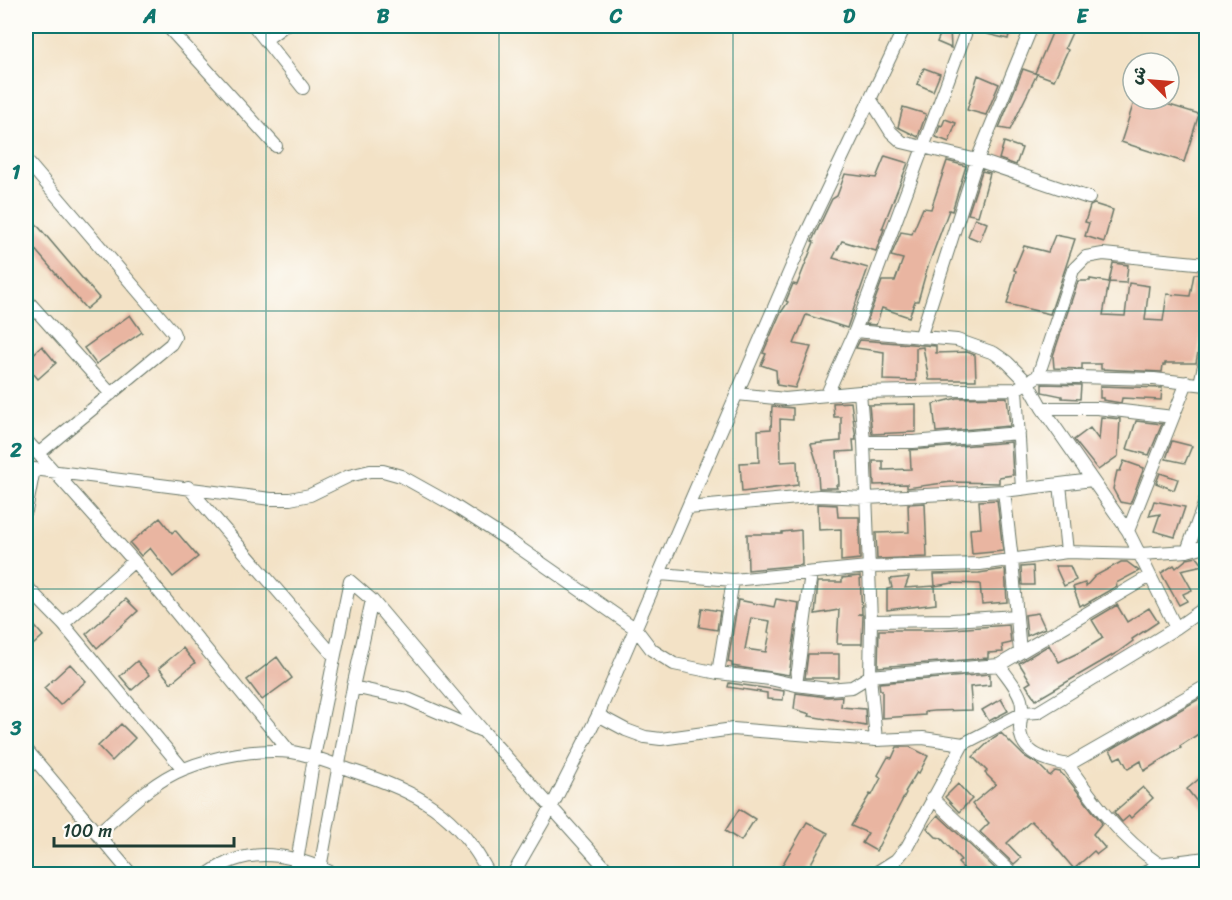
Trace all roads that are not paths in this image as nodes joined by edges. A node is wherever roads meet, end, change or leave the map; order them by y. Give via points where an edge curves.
1 (168, 26) edge
2 (254, 26) edge
3 (284, 26) edge
4 (906, 26) edge
5 (968, 26) edge
6 (1032, 26) edge
7 (265, 40) junction
8 (303, 88) dead end
9 (871, 100) junction
10 (276, 146) dead end
11 (924, 148) junction
12 (26, 160) edge
13 (977, 160) junction
14 (1089, 198) dead end
15 (1206, 264) edge
16 (26, 299) edge
17 (855, 331) junction
18 (920, 338) junction
19 (1206, 357) edge
20 (1033, 379) junction
21 (1187, 381) junction
22 (1203, 384) edge
23 (1016, 389) junction
24 (860, 392) junction
25 (111, 394) junction
26 (737, 394) junction
27 (827, 394) junction
28 (1042, 408) junction
29 (1173, 417) junction
30 (1019, 433) junction
31 (26, 440) edge
32 (864, 442) junction
33 (38, 454) junction
34 (30, 469) edge
35 (54, 473) junction
36 (1092, 480) junction
37 (1060, 484) junction
38 (188, 488) junction
39 (1022, 489) junction
40 (1004, 491) junction
41 (866, 498) junction
42 (1206, 498) edge
43 (688, 508) junction
44 (26, 510) edge
45 (1128, 531) junction
46 (1206, 546) edge
47 (1187, 551) junction
48 (1067, 552) junction
49 (1141, 554) junction
50 (1012, 560) junction
51 (134, 561) junction
52 (868, 567) junction
53 (811, 573) junction
54 (660, 574) junction
55 (1150, 576) junction
56 (733, 580) junction
57 (26, 586) edge
58 (372, 600) junction
59 (1206, 607) edge
60 (1017, 616) junction
61 (871, 621) junction
62 (63, 624) junction
63 (1176, 628) junction
64 (636, 629) junction
65 (1020, 652) junction
66 (334, 656) junction
67 (999, 665) junction
68 (718, 673) junction
69 (870, 676) junction
70 (796, 685) junction
71 (1206, 686) edge
72 (352, 687) junction
73 (1023, 713) junction
74 (598, 715) junction
75 (484, 732) junction
76 (876, 740) junction
77 (963, 744) junction
78 (26, 749) edge
79 (290, 752) junction
80 (314, 757) junction
81 (1068, 765) junction
82 (338, 766) junction
83 (183, 769) junction
84 (932, 798) junction
85 (551, 808) junction
86 (97, 834) junction
87 (1206, 858) edge
88 (297, 860) junction
89 (1159, 864) junction
90 (319, 871) edge
91 (131, 874) edge
92 (208, 874) edge
93 (294, 874) edge
94 (335, 874) edge
95 (489, 874) edge
96 (513, 874) edge
97 (611, 874) edge
98 (874, 874) edge
99 (1013, 874) edge
100 (1143, 874) edge

1 - 10 street
2 - 7 street
3 - 7 street
4 - 9 street
5 - 11 street
6 - 13 street
7 - 8 street
9 - 11 street via 896,138
9 - 26 street via 804,238
11 - 13 street
11 - 17 street
12 - 25 street via 175,337
13 - 14 street
13 - 18 street
15 - 20 street via 1103,254 1086,256 1073,270
16 - 25 street
17 - 18 street
17 - 27 street
18 - 20 street via 978,345
19 - 22 street
20 - 21 street
20 - 23 street
20 - 28 street
21 - 22 street
21 - 29 street
23 - 24 street
23 - 30 street
24 - 27 street
24 - 32 street
25 - 33 street
26 - 27 street via 785,399
26 - 43 street
28 - 29 street via 1097,408
28 - 36 street
29 - 45 street
30 - 32 street
30 - 39 street
31 - 33 street
32 - 41 street
33 - 35 street
34 - 35 street
34 - 44 street
35 - 38 street
35 - 51 street
36 - 37 street
36 - 45 street
37 - 39 street
37 - 48 street
38 - 64 street via 290,499 310,495 349,476 383,471 453,505
38 - 66 street
39 - 40 street
40 - 41 street
40 - 50 street
41 - 43 street via 819,496
41 - 52 street
42 - 47 street
43 - 54 street
45 - 49 street
46 - 47 street
47 - 49 street
48 - 49 street
48 - 50 street
49 - 55 street
50 - 52 street
50 - 60 street
51 - 62 street
51 - 79 street
52 - 53 street
52 - 61 street
53 - 56 street
53 - 70 street
54 - 56 street
54 - 64 street
55 - 63 street
55 - 65 street
56 - 68 street
57 - 62 street
58 - 66 street via 349,582
58 - 72 street
58 - 75 street
59 - 63 street
60 - 61 street
60 - 65 street
61 - 69 street
62 - 83 street
63 - 73 street via 1038,712
64 - 68 street via 652,650 674,664
64 - 74 street
65 - 67 street
66 - 80 street
67 - 69 street
67 - 73 street via 1021,698
68 - 70 street
69 - 70 street via 852,687 839,689
69 - 76 street
71 - 81 street
72 - 75 street via 408,699
72 - 82 street
73 - 77 street
73 - 81 street via 1020,728 1026,745 1046,760
74 - 76 street via 645,737 661,739 733,729
74 - 85 street
75 - 85 street
76 - 77 street via 923,738
77 - 84 street
78 - 86 street
79 - 80 street
79 - 83 street via 218,758
80 - 82 street
80 - 88 street
81 - 89 street via 1105,816
82 - 90 street
82 - 95 street via 413,793 437,809 458,828
83 - 86 street via 150,788
84 - 98 street via 907,847 896,860
84 - 99 street
85 - 96 street
85 - 97 street
86 - 91 street
87 - 89 street
88 - 90 street
88 - 92 street via 260,853 236,858
88 - 93 street
89 - 100 street
90 - 94 street

